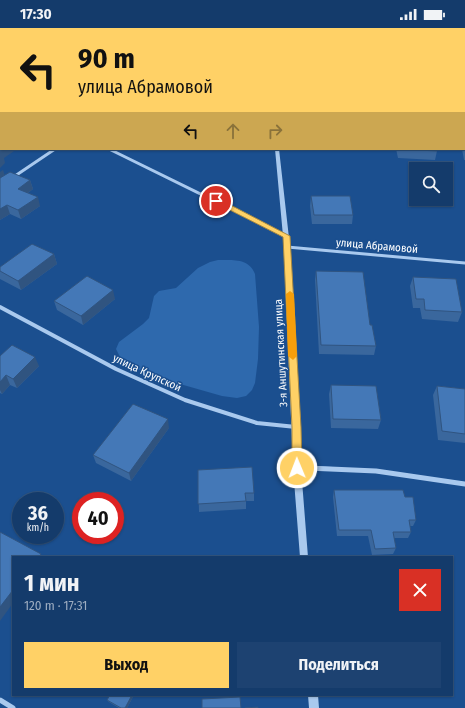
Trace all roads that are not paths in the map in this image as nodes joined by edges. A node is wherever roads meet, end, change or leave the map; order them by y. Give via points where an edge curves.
1 (54, 150) edge
2 (111, 150) edge
3 (277, 150) edge
4 (6, 182) edge
5 (286, 236) junction
6 (287, 247) junction
7 (465, 263) edge
8 (0, 307) edge
9 (296, 427) junction
10 (297, 468) junction
11 (465, 484) edge
12 (304, 556) edge
13 (313, 696) edge
14 (0, 700) edge
15 (13, 708) edge
16 (314, 708) edge

1 - 4 street
2 - 5 street
3 - 5 street, 3-я Аншутинская улица
5 - 6 street, 3-я Аншутинская улица
6 - 7 street, улица Абрамовой
6 - 9 street, 3-я Аншутинская улица
8 - 9 street, улица Крупской via 116,369 185,400 257,423
9 - 10 street, 3-я Аншутинская улица
10 - 11 street via 376,471
10 - 12 street, 3-я Аншутинская улица
13 - 16 street
14 - 15 street

